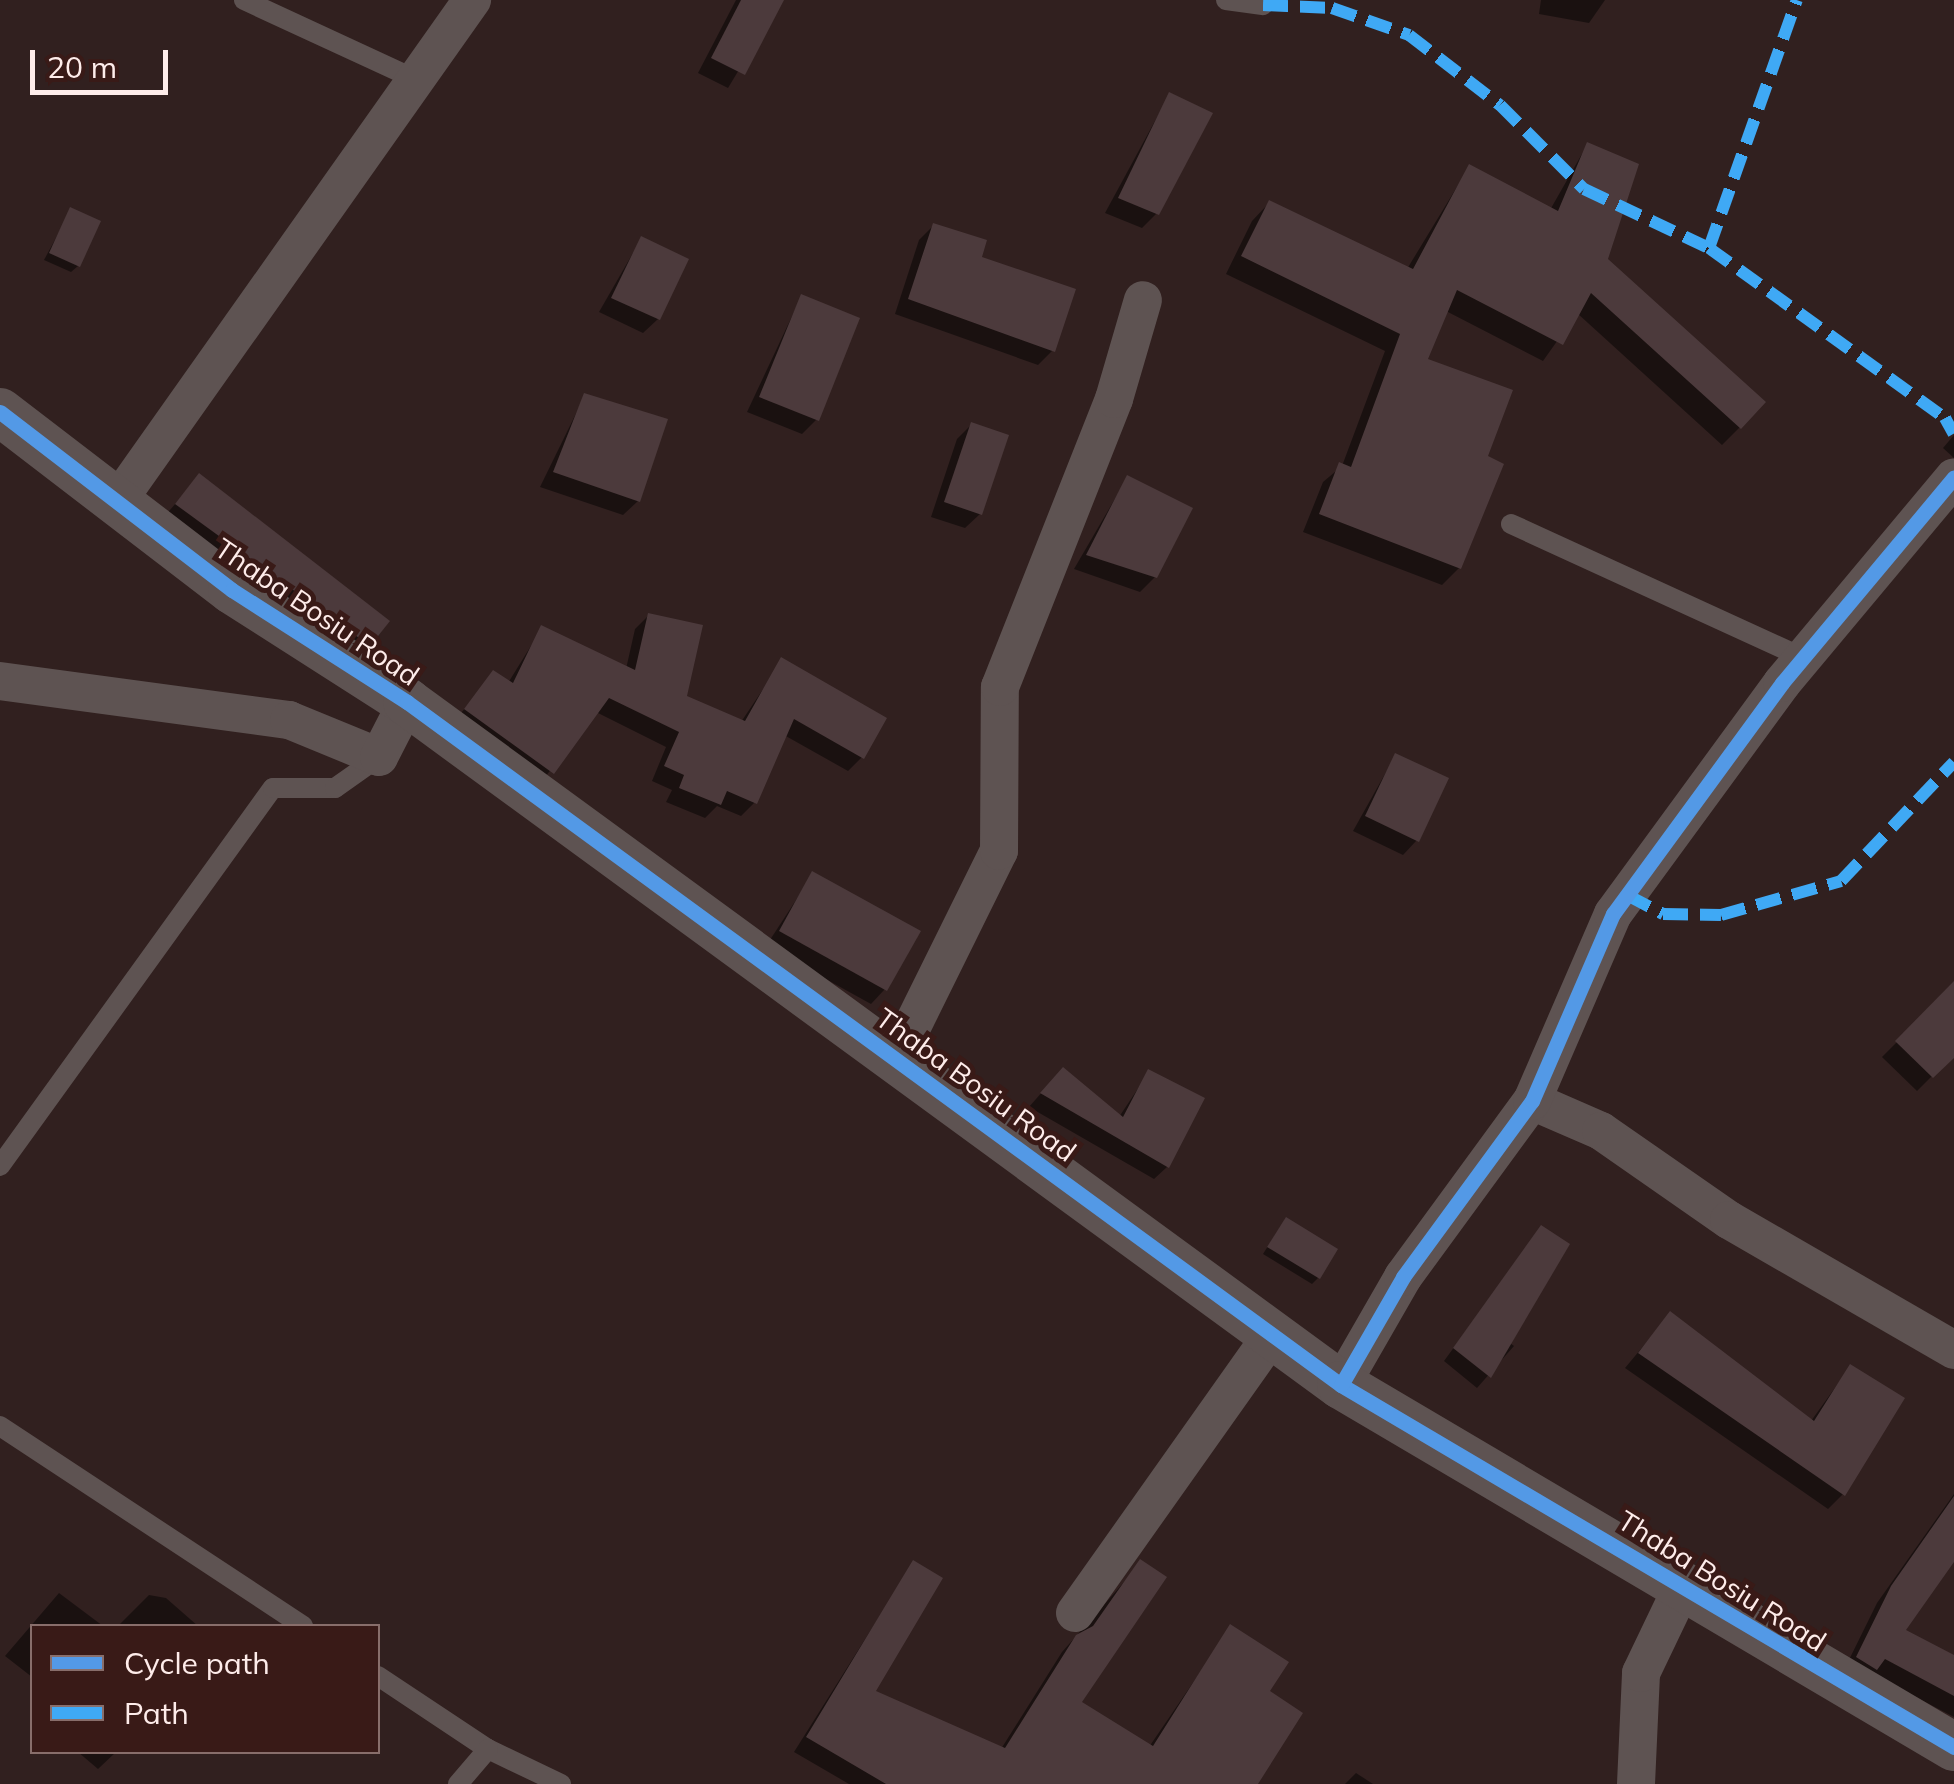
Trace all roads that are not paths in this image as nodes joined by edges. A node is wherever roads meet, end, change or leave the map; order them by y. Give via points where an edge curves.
1 (244, 0) edge
2 (472, 0) edge
3 (1226, 0) edge
4 (1264, 5) dead end
5 (419, 81) junction
6 (1143, 300) dead end
7 (0, 412) edge
8 (1954, 477) edge
9 (118, 502) junction
10 (1511, 524) dead end
11 (1804, 658) junction
12 (0, 681) edge
13 (408, 702) junction
14 (380, 757) junction
15 (898, 1055) junction
16 (1532, 1101) junction
17 (0, 1166) edge
18 (1271, 1336) junction
19 (1954, 1350) edge
20 (1342, 1385) junction
21 (0, 1426) edge
22 (1685, 1581) junction
23 (1075, 1613) dead end
24 (300, 1624) edge
25 (380, 1677) edge
26 (1954, 1747) edge
27 (488, 1749) junction
28 (458, 1784) edge
29 (562, 1784) edge
30 (1636, 1784) edge

1 - 5 lane
2 - 5 street
3 - 4 lane
5 - 9 street
6 - 15 street via 1114,399 1000,687 1000,851
7 - 9 street, Thaba Bosiu Road
8 - 11 street
9 - 13 street, Thaba Bosiu Road via 232,590
10 - 11 lane
11 - 16 street via 1613,914
12 - 14 street via 290,720
13 - 14 street
13 - 15 street, Thaba Bosiu Road
14 - 17 lane via 335,788 274,788
15 - 18 street, Thaba Bosiu Road
16 - 19 street via 1601,1132 1729,1220
16 - 20 street via 1404,1277
18 - 20 street, Thaba Bosiu Road
18 - 23 street
20 - 22 street, Thaba Bosiu Road
21 - 24 lane
22 - 26 street, Thaba Bosiu Road via 1736,1624
22 - 30 street via 1641,1673
25 - 27 lane
27 - 28 lane
27 - 29 lane

